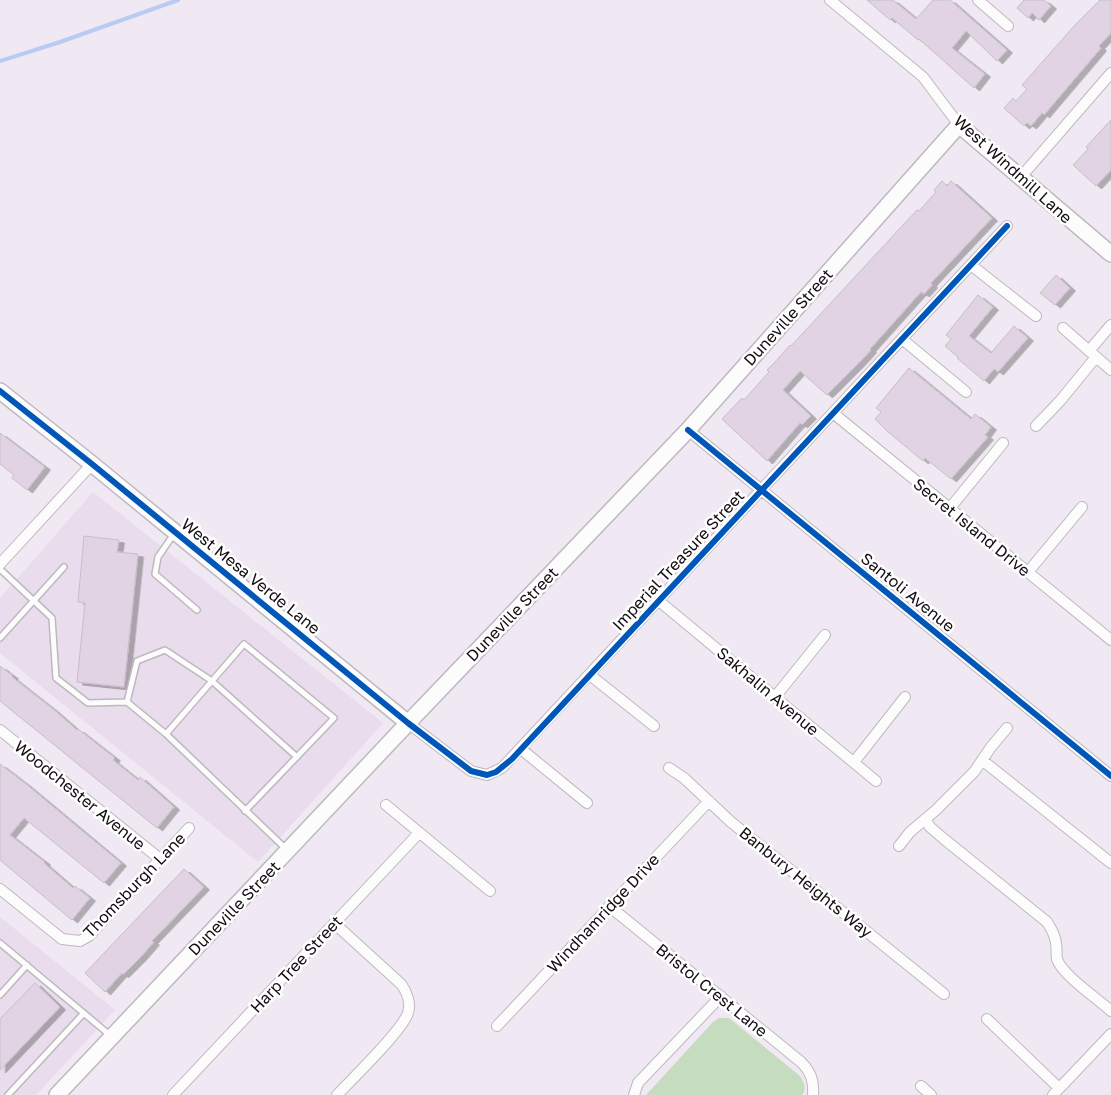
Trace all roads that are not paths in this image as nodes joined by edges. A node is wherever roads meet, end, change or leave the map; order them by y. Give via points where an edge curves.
1 (830, 0) edge
2 (978, 0) edge
3 (995, 0) edge
4 (988, 8) junction
5 (1008, 26) dead end
6 (1111, 73) edge
7 (1107, 85) edge
8 (959, 125) junction
9 (1020, 178) junction
10 (1006, 226) dead end
11 (1111, 254) edge
12 (971, 265) junction
13 (1036, 316) dead end
14 (1111, 325) edge
15 (1063, 328) dead end
16 (902, 339) junction
17 (1092, 354) junction
18 (1111, 370) edge
19 (0, 391) edge
20 (966, 392) dead end
21 (833, 413) junction
22 (1036, 426) dead end
23 (688, 430) junction
24 (1003, 443) dead end
25 (92, 464) junction
26 (761, 491) junction
27 (1082, 507) dead end
28 (950, 508) junction
29 (176, 532) junction
30 (0, 564) edge
31 (64, 567) dead end
32 (0, 569) edge
33 (1028, 572) junction
34 (34, 600) junction
35 (659, 601) junction
36 (196, 610) dead end
37 (1109, 634) edge
38 (825, 635) dead end
39 (0, 638) edge
40 (590, 675) junction
41 (212, 681) junction
42 (775, 697) junction
43 (905, 697) dead end
44 (127, 702) junction
45 (408, 723) junction
46 (654, 726) dead end
47 (1007, 728) dead end
48 (0, 730) edge
49 (166, 734) junction
50 (521, 749) junction
51 (297, 757) junction
52 (982, 760) junction
53 (854, 762) junction
54 (669, 768) dead end
55 (487, 775) joint
56 (1111, 776) edge
57 (876, 781) dead end
58 (709, 801) junction
59 (587, 803) dead end
60 (386, 805) dead end
61 (245, 811) junction
62 (924, 819) junction
63 (188, 828) dead end
64 (419, 833) junction
65 (899, 846) dead end
66 (288, 851) junction
67 (160, 859) junction
68 (1111, 864) edge
69 (0, 889) edge
70 (490, 891) dead end
71 (609, 906) junction
72 (334, 924) junction
73 (0, 943) edge
74 (27, 965) junction
75 (944, 994) dead end
76 (0, 995) edge
77 (721, 996) junction
78 (1111, 1011) edge
79 (84, 1013) junction
80 (987, 1019) dead end
81 (497, 1026) dead end
82 (1111, 1034) edge
83 (112, 1036) junction
84 (920, 1086) dead end
85 (1056, 1092) edge
86 (8, 1095) edge
87 (57, 1095) edge
88 (173, 1095) edge
89 (337, 1095) edge
90 (634, 1095) edge
91 (813, 1095) edge
92 (931, 1095) edge

1 - 8 street, West Windmill Lane via 923,77
2 - 4 street
3 - 4 street
4 - 5 street
6 - 7 street
7 - 9 street
8 - 9 street, West Windmill Lane
8 - 23 street, Duneville Street
9 - 11 street, West Windmill Lane
10 - 12 street, Imperial Treasure Street
12 - 13 street
12 - 16 street, Imperial Treasure Street
14 - 17 street
15 - 17 street
16 - 20 street
16 - 21 street, Imperial Treasure Street
17 - 18 street
17 - 22 street via 1060,401
19 - 25 street, West Mesa Verde Lane
21 - 26 street, Imperial Treasure Street
21 - 28 street, Secret Island Drive
23 - 26 street, Santoli Avenue
23 - 45 street, Duneville Street
24 - 28 street
25 - 29 street, West Mesa Verde Lane
25 - 30 street
26 - 35 street, Imperial Treasure Street
26 - 56 street, Santoli Avenue
27 - 33 street
28 - 33 street, Secret Island Drive
29 - 36 lane via 158,557 155,574
29 - 45 street, West Mesa Verde Lane
31 - 34 lane
32 - 34 lane
33 - 37 street, Secret Island Drive
34 - 39 lane
34 - 44 lane via 52,618 56,678 88,703
35 - 40 street, Imperial Treasure Street
35 - 42 street, Sakhalin Avenue
38 - 42 street
40 - 46 street
40 - 50 street, Imperial Treasure Street
41 - 44 lane via 165,650 137,661
41 - 49 lane
41 - 51 lane
41 - 51 lane via 244,644 334,718
42 - 53 street, Sakhalin Avenue
43 - 53 street
44 - 49 lane
45 - 55 street, West Mesa Verde Lane via 470,771
45 - 66 street, Duneville Street
47 - 52 street
48 - 67 street, Woodchester Avenue
49 - 61 lane
50 - 55 street, Imperial Treasure Street via 502,768
50 - 59 street
51 - 61 lane
52 - 62 street via 974,772
52 - 68 street
53 - 57 street, Sakhalin Avenue
54 - 58 street, Banbury Heights Way
58 - 71 street, Windhamridge Drive
58 - 75 street, Banbury Heights Way via 730,822
60 - 64 street
61 - 66 lane
62 - 65 street
62 - 78 street via 1047,922 1052,928 1057,959 1062,967
63 - 67 street, Thomsburgh Lane
64 - 70 street
64 - 72 street, Harp Tree Street
66 - 83 street, Duneville Street
67 - 69 street, Thomsburgh Lane via 89,936 80,941 62,940
71 - 77 street, Bristol Crest Lane
71 - 81 street, Windhamridge Drive
72 - 88 street, Harp Tree Street
72 - 89 street via 407,992 409,1011 396,1031
73 - 74 lane
74 - 76 lane
74 - 79 lane
77 - 90 street via 638,1083
77 - 91 street, Bristol Crest Lane via 809,1070
79 - 83 lane
79 - 86 lane
80 - 85 street
82 - 85 street
83 - 87 street, Duneville Street
84 - 92 street

